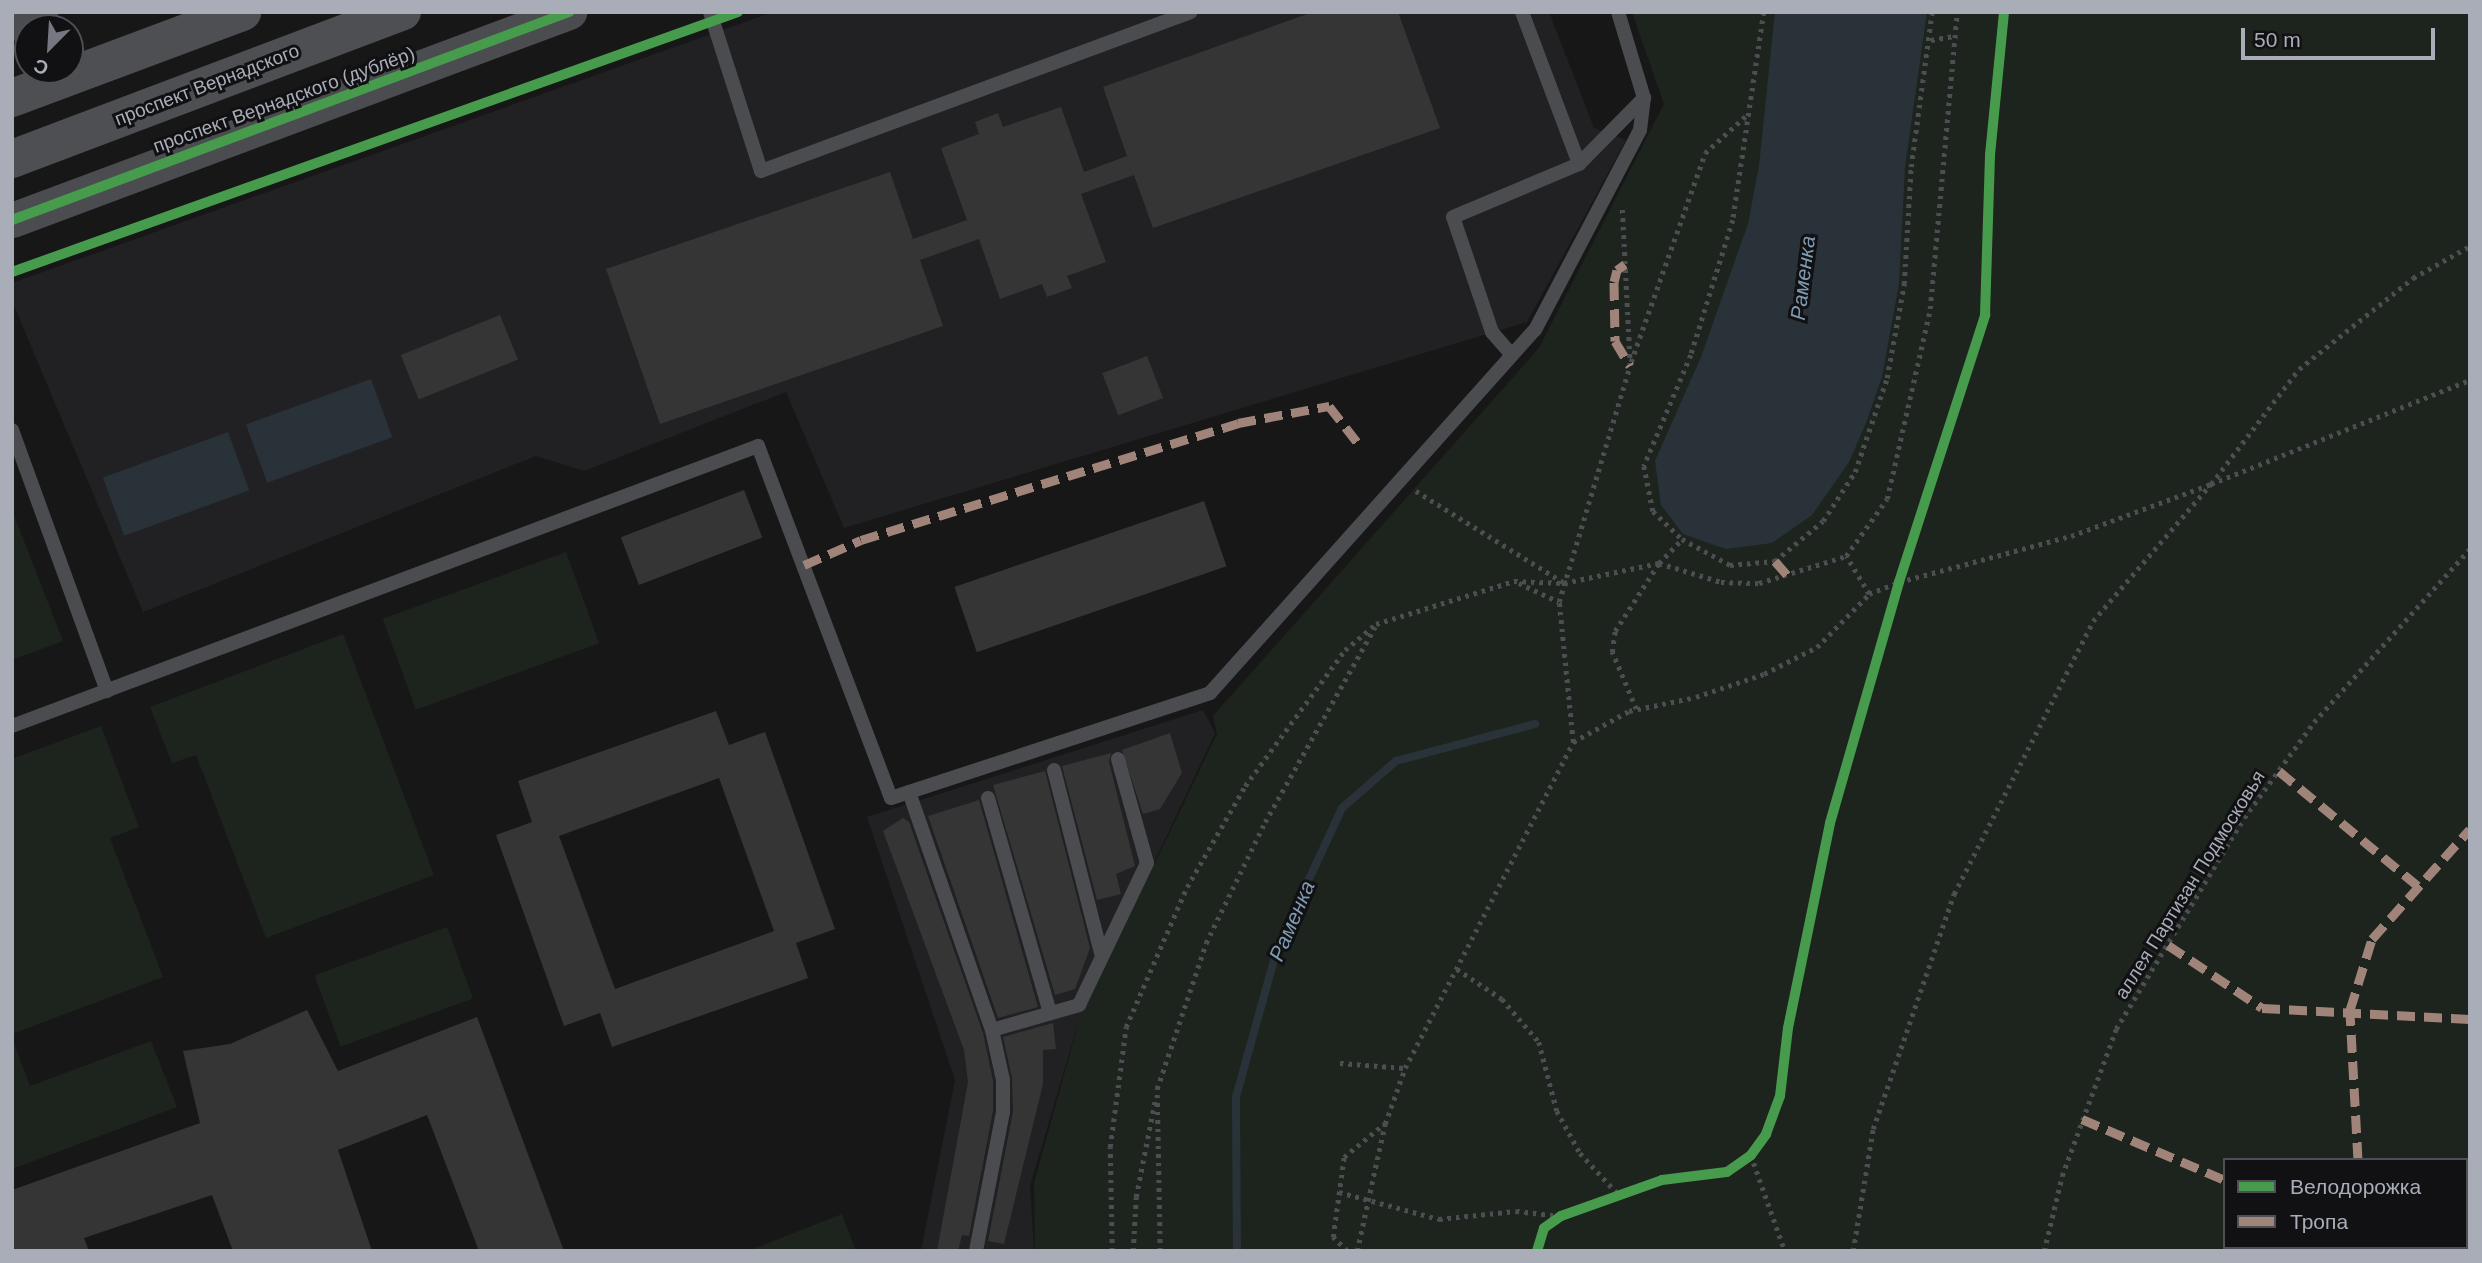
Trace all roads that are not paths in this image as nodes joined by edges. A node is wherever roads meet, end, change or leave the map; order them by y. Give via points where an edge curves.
1 (40, 12) edge
2 (242, 12) edge
3 (402, 12) edge
4 (569, 12) edge
5 (710, 12) edge
6 (1191, 12) edge
7 (1522, 12) edge
8 (1618, 12) edge
9 (12, 23) edge
10 (12, 98) edge
11 (1644, 98) junction
12 (12, 159) edge
13 (1579, 164) junction
14 (12, 220) edge
15 (1511, 354) junction
16 (12, 430) edge
17 (107, 691) junction
18 (12, 726) edge
19 (1118, 760) dead end
20 (1054, 770) dead end
21 (909, 792) junction
22 (988, 798) dead end
23 (1101, 953) junction
24 (1050, 1013) junction
25 (992, 1030) junction
26 (976, 1251) edge

1 - 9 street
2 - 10 main road
3 - 12 main road, проспект Вернадского
4 - 14 street, проспект Вернадского (дублёр)
5 - 6 lane via 761,171
7 - 13 lane
8 - 11 lane
11 - 13 lane
11 - 15 lane via 1640,130 1620,171 1535,330
13 - 15 lane via 1453,216 1492,332
15 - 21 lane via 1210,693
16 - 17 lane
17 - 18 lane
17 - 21 lane via 758,446 891,798
19 - 23 lane via 1147,863
20 - 23 lane
21 - 25 lane
22 - 24 lane
23 - 24 lane via 1079,1005
24 - 25 lane
25 - 26 lane via 1003,1080 1003,1112

